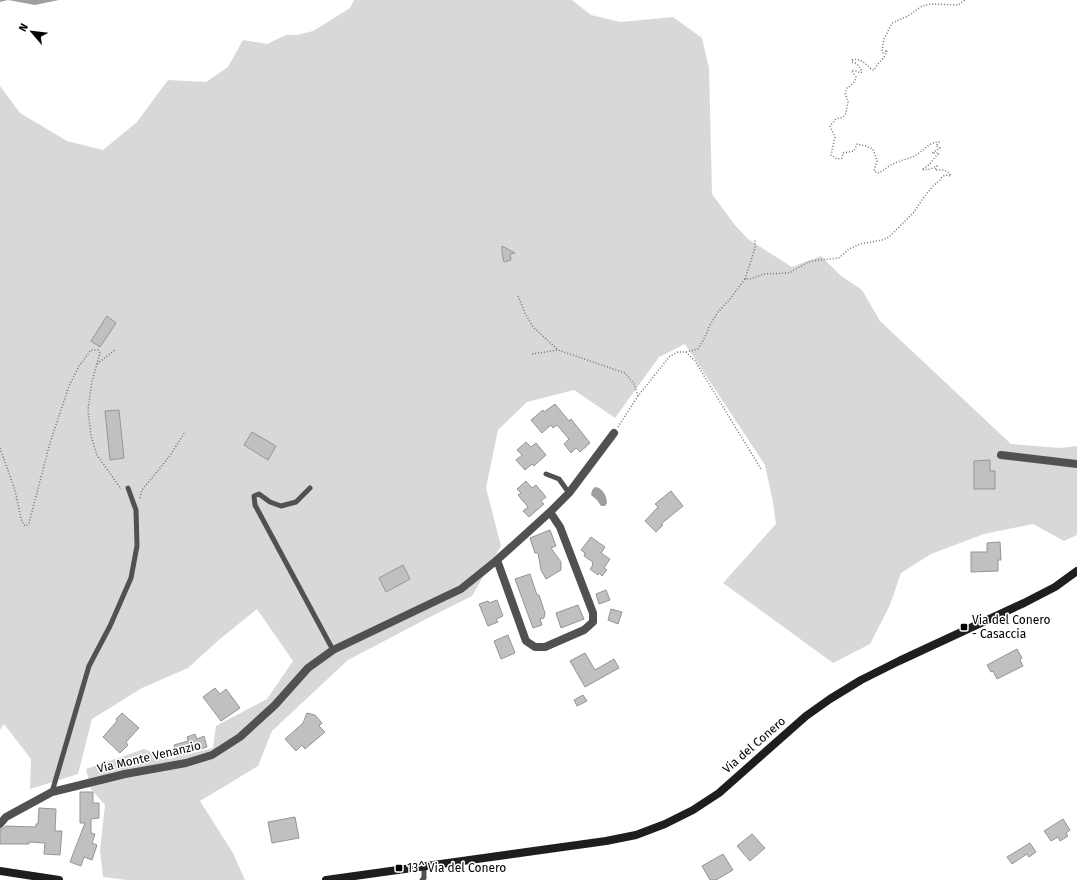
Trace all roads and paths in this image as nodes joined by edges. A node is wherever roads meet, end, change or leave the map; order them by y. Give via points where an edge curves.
1 (965, 0) edge
2 (755, 240) dead end
3 (745, 279) junction
4 (518, 296) dead end
5 (116, 348) dead end
6 (558, 350) junction
7 (686, 352) junction
8 (532, 354) dead end
9 (97, 364) junction
10 (638, 396) junction
11 (185, 432) dead end
12 (614, 433) joint
13 (0, 448) edge
14 (1001, 455) dead end
15 (1077, 464) edge
16 (761, 469) dead end
17 (546, 474) dead end
18 (128, 488) dead end
19 (310, 488) dead end
20 (569, 493) junction
21 (124, 494) dead end
22 (136, 510) junction
23 (550, 512) junction
24 (497, 560) junction
25 (1077, 571) edge
26 (333, 650) junction
27 (52, 792) junction
28 (0, 824) edge
29 (424, 866) junction
30 (0, 871) edge
31 (59, 880) edge
32 (326, 880) edge
33 (422, 880) edge

1 - 3 path via 958,5 922,6 908,16 892,22 884,39 882,51 883,53 888,50 887,53 874,70 859,59 852,60 862,72 852,70 856,77 845,93 848,102 846,113 830,126 835,137 831,155 837,159 842,158 844,153 854,150 857,144 866,146 873,150 877,161 874,171 877,173 915,156 928,145 939,142 936,146 940,148 932,153 938,154 922,170 937,166 935,170 946,171 951,176 942,177 914,212 889,237 860,244 849,249 840,258 808,262 789,273 764,274
2 - 3 path
3 - 7 path via 718,312 698,349
4 - 6 path via 534,327
5 - 9 path
6 - 8 path
6 - 10 path via 625,373 634,384
7 - 10 path via 670,356
7 - 16 path via 695,361
9 - 13 path via 100,353 98,350 91,350 69,386 26,526 21,519 15,490
9 - 21 path via 88,410 91,436 97,455
10 - 12 path
11 - 22 path via 169,457 142,490
12 - 20 street, Via Monte Venanzio
14 - 15 street
17 - 20 lane via 559,479
18 - 22 lane
19 - 26 lane via 296,502 281,506 259,494 254,496 255,505
20 - 23 street, Via Monte Venanzio
22 - 27 lane via 137,546 131,578 90,666
23 - 24 street, Via Monte Venanzio
23 - 24 street via 560,527 593,613 593,622 584,630 545,647 535,647 526,641
24 - 26 street, Via Monte Venanzio via 461,590
25 - 29 main road, Via del Conero via 1055,587 861,680 806,716 719,792 693,810 665,824 636,835 606,841
26 - 27 street, Via Monte Venanzio via 308,668 275,705 240,737 212,755
27 - 28 street, Via Monte Venanzio via 6,817
29 - 32 main road, Via del Conero
29 - 33 lane
30 - 31 main road

